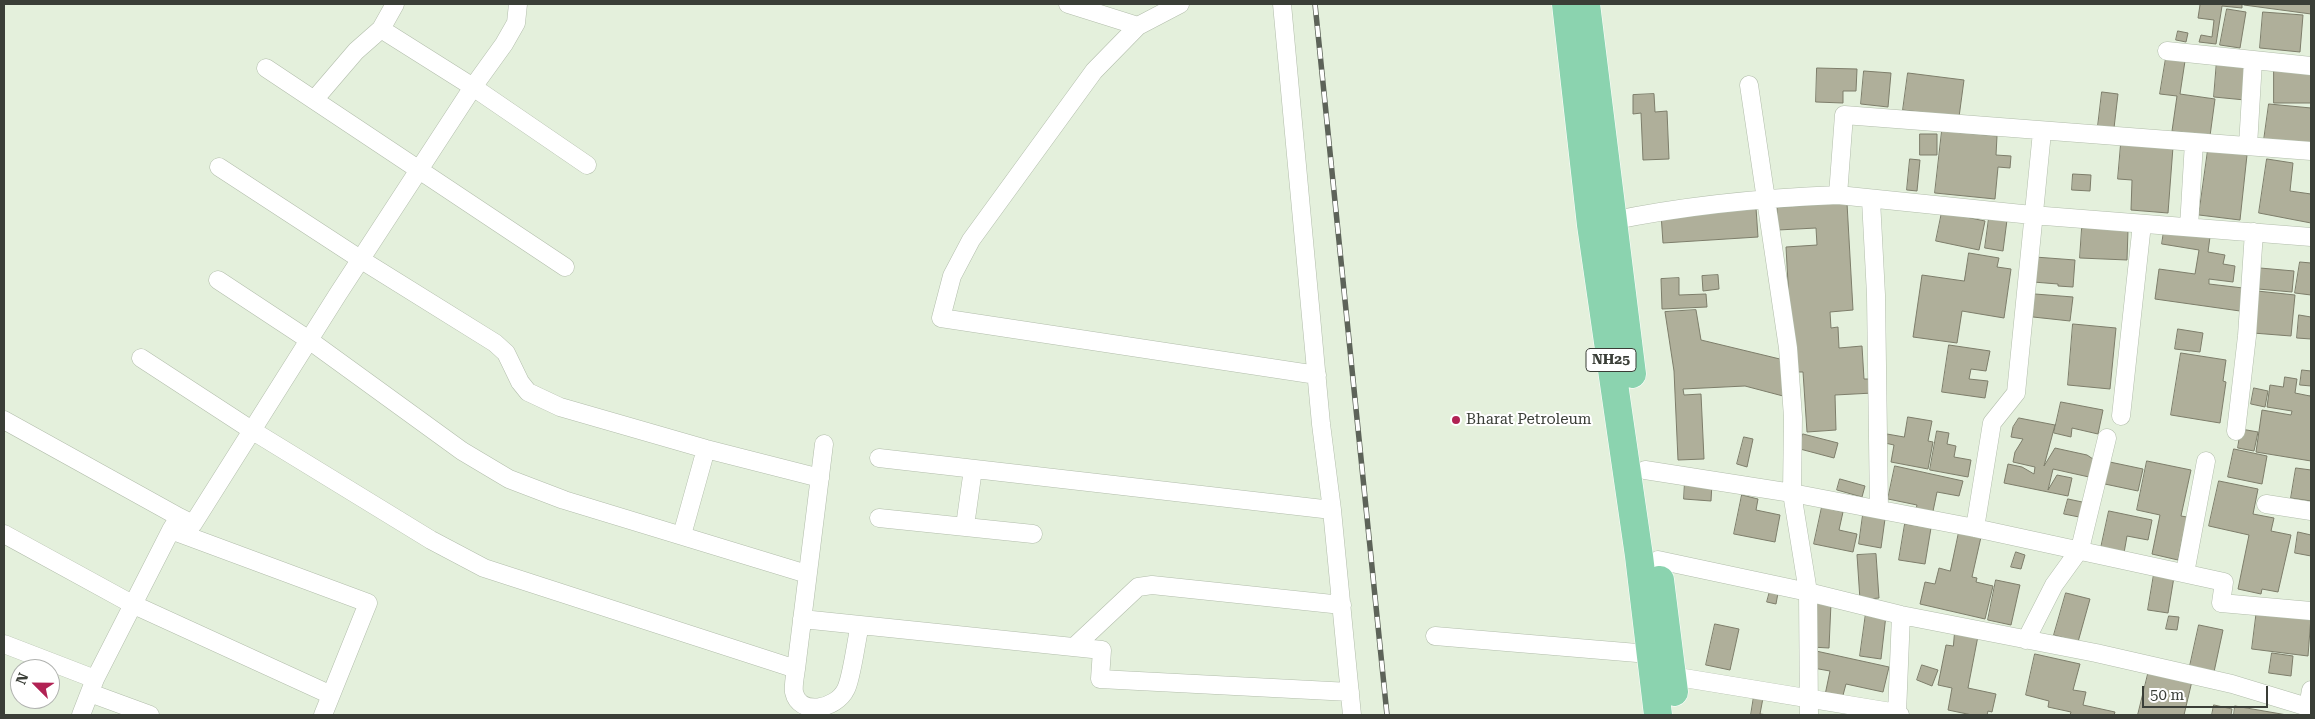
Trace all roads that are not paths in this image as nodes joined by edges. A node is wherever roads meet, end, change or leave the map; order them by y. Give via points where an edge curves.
1 (395, 4) edge
2 (518, 4) edge
3 (1068, 4) edge
4 (1180, 4) edge
5 (1282, 4) edge
6 (1566, 4) edge
7 (1586, 4) edge
8 (1138, 26) junction
9 (381, 29) junction
10 (2167, 51) dead end
11 (2253, 61) junction
12 (2311, 66) edge
13 (266, 68) dead end
14 (1750, 85) dead end
15 (473, 87) junction
16 (314, 100) junction
17 (2042, 132) junction
18 (2194, 142) junction
19 (2248, 146) junction
20 (2311, 151) edge
21 (587, 165) dead end
22 (219, 167) dead end
23 (419, 169) junction
24 (1838, 195) junction
25 (1766, 198) junction
26 (1872, 200) junction
27 (2032, 215) junction
28 (1612, 221) junction
29 (2142, 224) junction
30 (2189, 227) junction
31 (2254, 232) junction
32 (2311, 237) edge
33 (360, 259) junction
34 (565, 267) dead end
35 (218, 280) dead end
36 (309, 340) junction
37 (141, 358) dead end
38 (1317, 375) junction
39 (2120, 416) dead end
40 (4, 420) edge
41 (252, 431) junction
42 (2236, 431) dead end
43 (2107, 438) dead end
44 (824, 444) dead end
45 (706, 448) junction
46 (879, 458) dead end
47 (2206, 461) dead end
48 (973, 469) junction
49 (1645, 470) junction
50 (820, 478) junction
51 (1792, 493) junction
52 (2266, 504) dead end
53 (1879, 509) junction
54 (1332, 510) junction
55 (2311, 511) edge
56 (879, 518) dead end
57 (175, 524) junction
58 (966, 526) junction
59 (1974, 528) junction
60 (4, 534) edge
61 (1033, 534) dead end
62 (682, 535) junction
63 (2080, 549) junction
64 (1658, 560) junction
65 (2185, 573) junction
66 (807, 574) junction
67 (1808, 592) junction
68 (132, 604) junction
69 (1342, 605) junction
70 (2311, 611) edge
71 (1901, 615) junction
72 (802, 619) junction
73 (860, 625) junction
74 (1435, 636) dead end
75 (2026, 640) junction
76 (4, 644) edge
77 (1074, 647) junction
78 (1649, 654) junction
79 (796, 669) junction
80 (1672, 676) junction
81 (93, 686) junction
82 (1350, 692) junction
83 (331, 695) junction
84 (2310, 702) edge
85 (1809, 707) edge
86 (1899, 714) edge
87 (81, 715) edge
88 (150, 715) edge
89 (323, 715) edge
90 (1352, 715) edge
91 (1658, 715) edge
92 (1677, 715) edge

1 - 9 street
2 - 15 street via 516,23
3 - 8 street
4 - 8 street
5 - 38 street
6 - 78 main road, NH25 via 1591,225 1639,556
7 - 28 main road, NH25
8 - 38 street via 1094,71 971,240 952,276 941,318
9 - 15 street
9 - 16 street via 356,51
10 - 11 street
11 - 12 street
11 - 19 street
13 - 16 street
14 - 25 street
15 - 21 street
15 - 23 street
16 - 23 street
17 - 18 street
17 - 24 street via 1844,115
17 - 27 street
18 - 19 street
18 - 30 street
19 - 20 street
22 - 33 street
23 - 33 street
23 - 34 street
24 - 25 street
24 - 26 street
25 - 28 street via 1659,211
25 - 51 street via 1788,348 1793,417
26 - 27 street
26 - 53 street
27 - 29 street
27 - 59 street via 2016,393 1992,423
28 - 49 main road, NH25
29 - 30 street
29 - 39 street
30 - 31 street
31 - 32 street
31 - 42 street
33 - 36 street
33 - 45 street via 495,343 506,353 528,392 560,407
35 - 36 street
36 - 41 street
36 - 62 street via 462,450 509,479 564,500
37 - 41 street
38 - 54 street
40 - 57 street
41 - 57 street via 193,524
41 - 79 street via 431,540 484,568
43 - 63 street
44 - 50 street
45 - 50 street
45 - 62 street
46 - 48 street
47 - 65 street
48 - 54 street
48 - 58 street
49 - 51 street
49 - 64 main road, NH25
50 - 66 street
51 - 53 street
51 - 67 street
52 - 55 street
53 - 59 street
54 - 69 street
56 - 58 street
57 - 68 street
57 - 83 street via 368,603
58 - 61 street
59 - 63 street
60 - 68 street
62 - 66 street
63 - 65 street
63 - 75 street via 2054,585
64 - 67 street
64 - 80 main road, NH25
65 - 70 street via 2224,582 2221,603
66 - 72 street
67 - 71 street
67 - 85 street
68 - 81 street
68 - 83 street
69 - 77 street via 1152,585 1138,587
69 - 82 street
71 - 75 street
71 - 86 street
72 - 73 street
72 - 79 street
73 - 77 street
73 - 79 street via 847,688 839,701 826,707 811,707 800,701 794,693
74 - 78 street
75 - 84 street
76 - 81 street
77 - 82 street via 1102,650 1100,679
78 - 91 main road, NH25
80 - 85 street
80 - 92 main road, NH25
81 - 87 street
81 - 88 street
82 - 90 street
83 - 89 street
85 - 86 street

